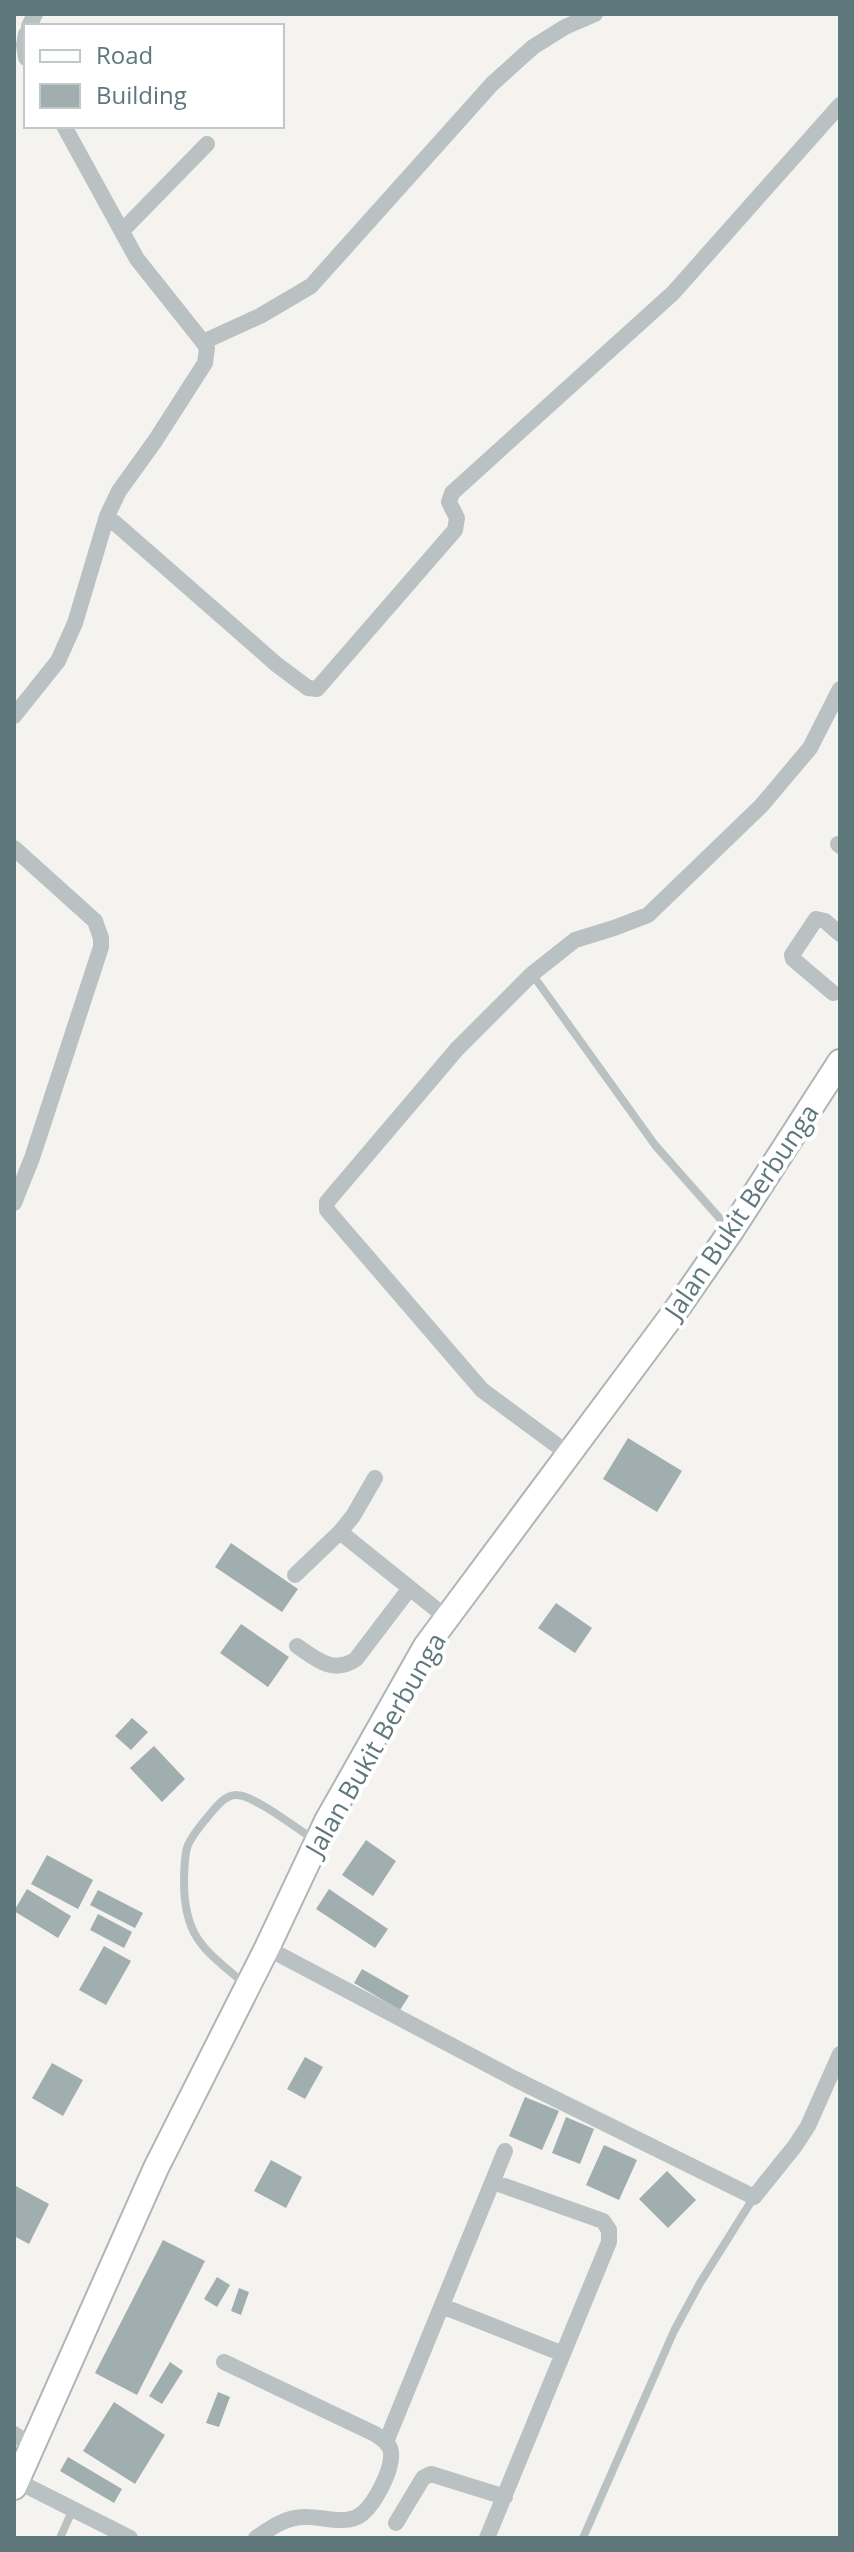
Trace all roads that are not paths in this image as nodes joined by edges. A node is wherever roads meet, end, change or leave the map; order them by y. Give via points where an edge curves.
1 (595, 14) edge
2 (840, 105) edge
3 (65, 128) edge
4 (207, 144) dead end
5 (122, 231) junction
6 (203, 342) junction
7 (107, 516) junction
8 (840, 689) edge
9 (14, 716) edge
10 (14, 848) edge
11 (840, 934) edge
12 (532, 974) junction
13 (833, 993) dead end
14 (840, 1062) edge
15 (14, 1203) edge
16 (731, 1231) junction
17 (570, 1455) junction
18 (375, 1478) dead end
19 (340, 1532) junction
20 (295, 1575) dead end
21 (410, 1588) junction
22 (447, 1618) junction
23 (297, 1646) dead end
24 (317, 1842) junction
25 (267, 1948) junction
26 (247, 1985) junction
27 (840, 2054) edge
28 (505, 2151) dead end
29 (493, 2182) junction
30 (754, 2197) junction
31 (442, 2306) junction
32 (563, 2354) junction
33 (224, 2362) dead end
34 (23, 2440) edge
35 (386, 2442) junction
36 (16, 2484) edge
37 (505, 2497) junction
38 (72, 2511) junction
39 (396, 2523) dead end
40 (60, 2538) edge
41 (130, 2538) edge
42 (256, 2538) edge
43 (487, 2538) edge
44 (583, 2538) edge

1 - 6 street via 533,47 492,84 311,286
2 - 7 street via 673,293 452,493 455,530 317,689 276,664
3 - 5 street
4 - 5 street
5 - 6 street via 137,259
6 - 7 street via 205,363
7 - 9 street via 58,661
8 - 12 street via 810,748 761,806 648,915 575,940
10 - 15 street via 95,921 101,947
11 - 13 street via 816,919 792,955
12 - 16 lane via 655,1145
12 - 17 street via 457,1049 326,1207 482,1390
14 - 16 main road, Jalan Bukit Berbunga
16 - 17 main road, Jalan Bukit Berbunga
17 - 22 main road, Jalan Bukit Berbunga
18 - 19 street
19 - 20 street
19 - 21 street
21 - 22 street
21 - 23 street via 350,1663 325,1665
22 - 24 main road, Jalan Bukit Berbunga via 426,1646
24 - 25 main road, Jalan Bukit Berbunga
24 - 26 lane via 235,1794 215,1807 188,1841 187,1920 209,1954
25 - 26 main road, Jalan Bukit Berbunga
25 - 30 street
26 - 34 main road, Jalan Bukit Berbunga
27 - 30 street via 808,2126
28 - 29 street
29 - 31 street
29 - 32 street via 603,2221 609,2230 609,2242
30 - 44 lane via 674,2331
31 - 32 street
31 - 35 street
32 - 37 street
33 - 35 street
34 - 36 main road, Jalan Bukit Berbunga
35 - 42 street via 390,2463 376,2498 359,2516 280,2522
36 - 38 street
37 - 39 street via 431,2474 423,2478
37 - 43 street
38 - 40 lane
38 - 41 street

